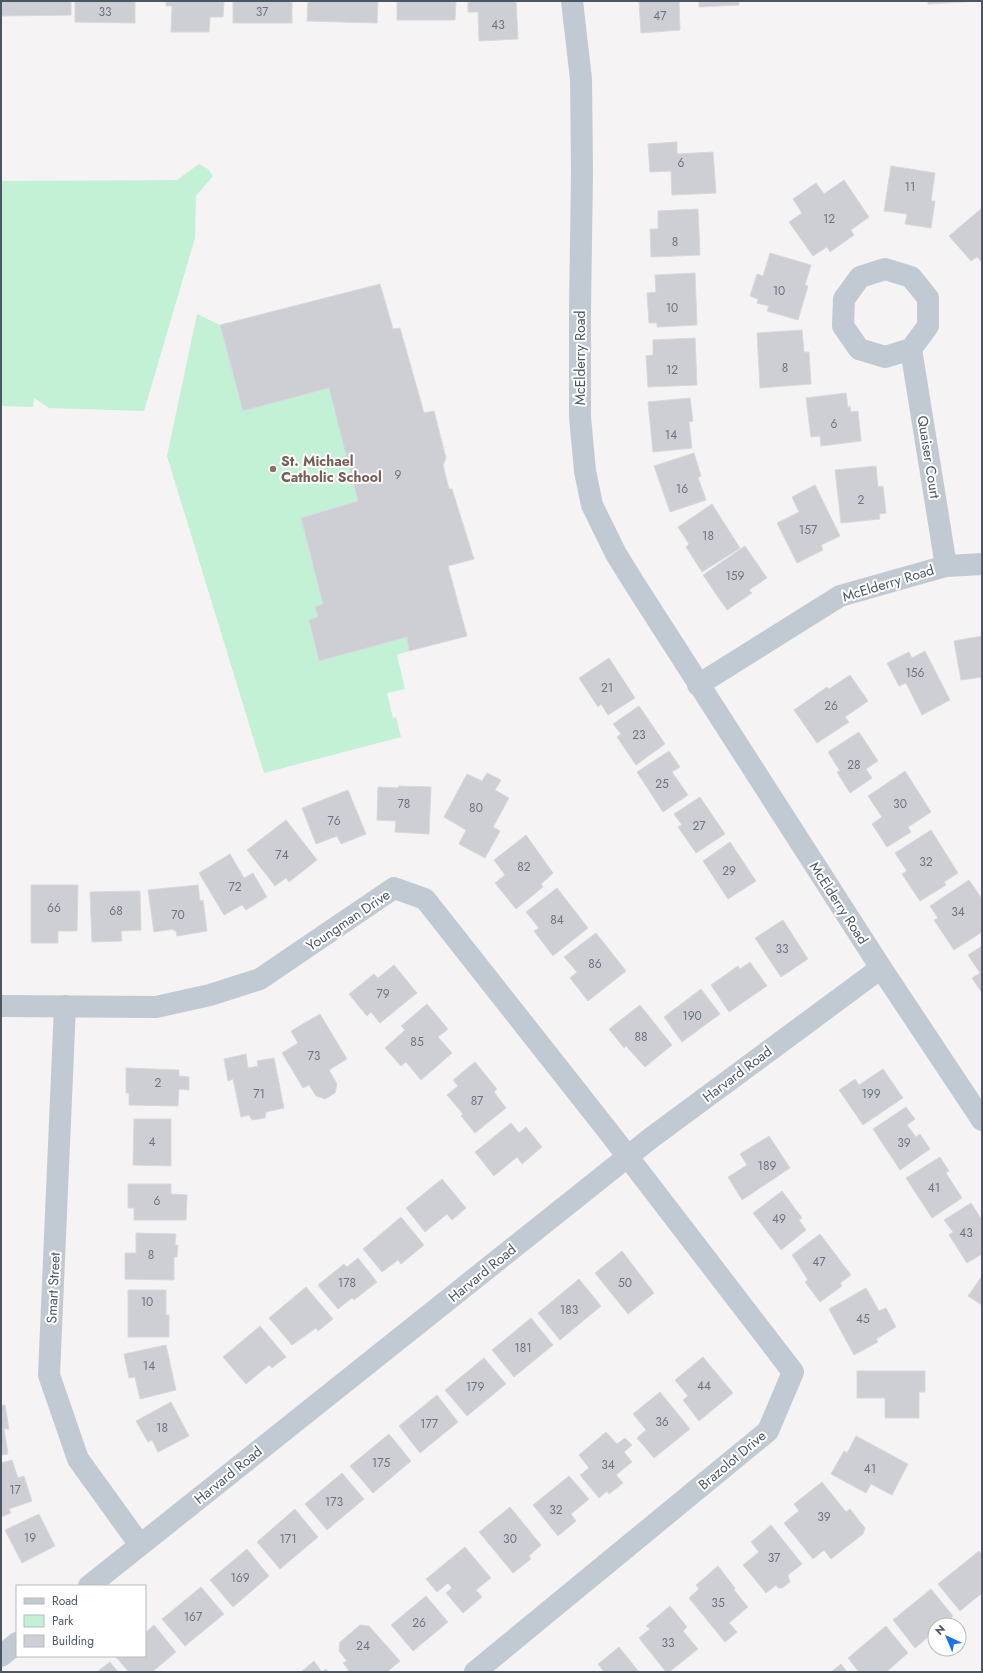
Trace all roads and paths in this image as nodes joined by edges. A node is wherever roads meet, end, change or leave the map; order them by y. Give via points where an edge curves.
1 (572, 1) edge
2 (911, 349) dead end
3 (982, 564) edge
4 (946, 566) junction
5 (698, 685) junction
6 (881, 968) junction
7 (1, 1006) edge
8 (65, 1006) junction
9 (982, 1120) edge
10 (627, 1157) junction
11 (140, 1545) junction
12 (90, 1585) edge
13 (16, 1644) edge
14 (1, 1656) edge
15 (475, 1672) edge

1 - 5 street, McElderry Road via 581,79 580,418 585,471 592,505 616,554
2 - 4 street, Quaiser Court
3 - 4 street, McElderry Road
4 - 5 street, McElderry Road via 840,596
5 - 6 street, McElderry Road
6 - 9 street, McElderry Road
6 - 10 street, Harvard Road
7 - 8 street, Youngman Drive
8 - 10 street, Youngman Drive via 156,1007 210,995 260,979 394,888 425,899
8 - 11 street, Smart Street via 49,1376 78,1459
10 - 11 street, Harvard Road
10 - 15 street, Brazolot Drive via 793,1372 768,1431
11 - 12 street, Harvard Road
13 - 14 street

